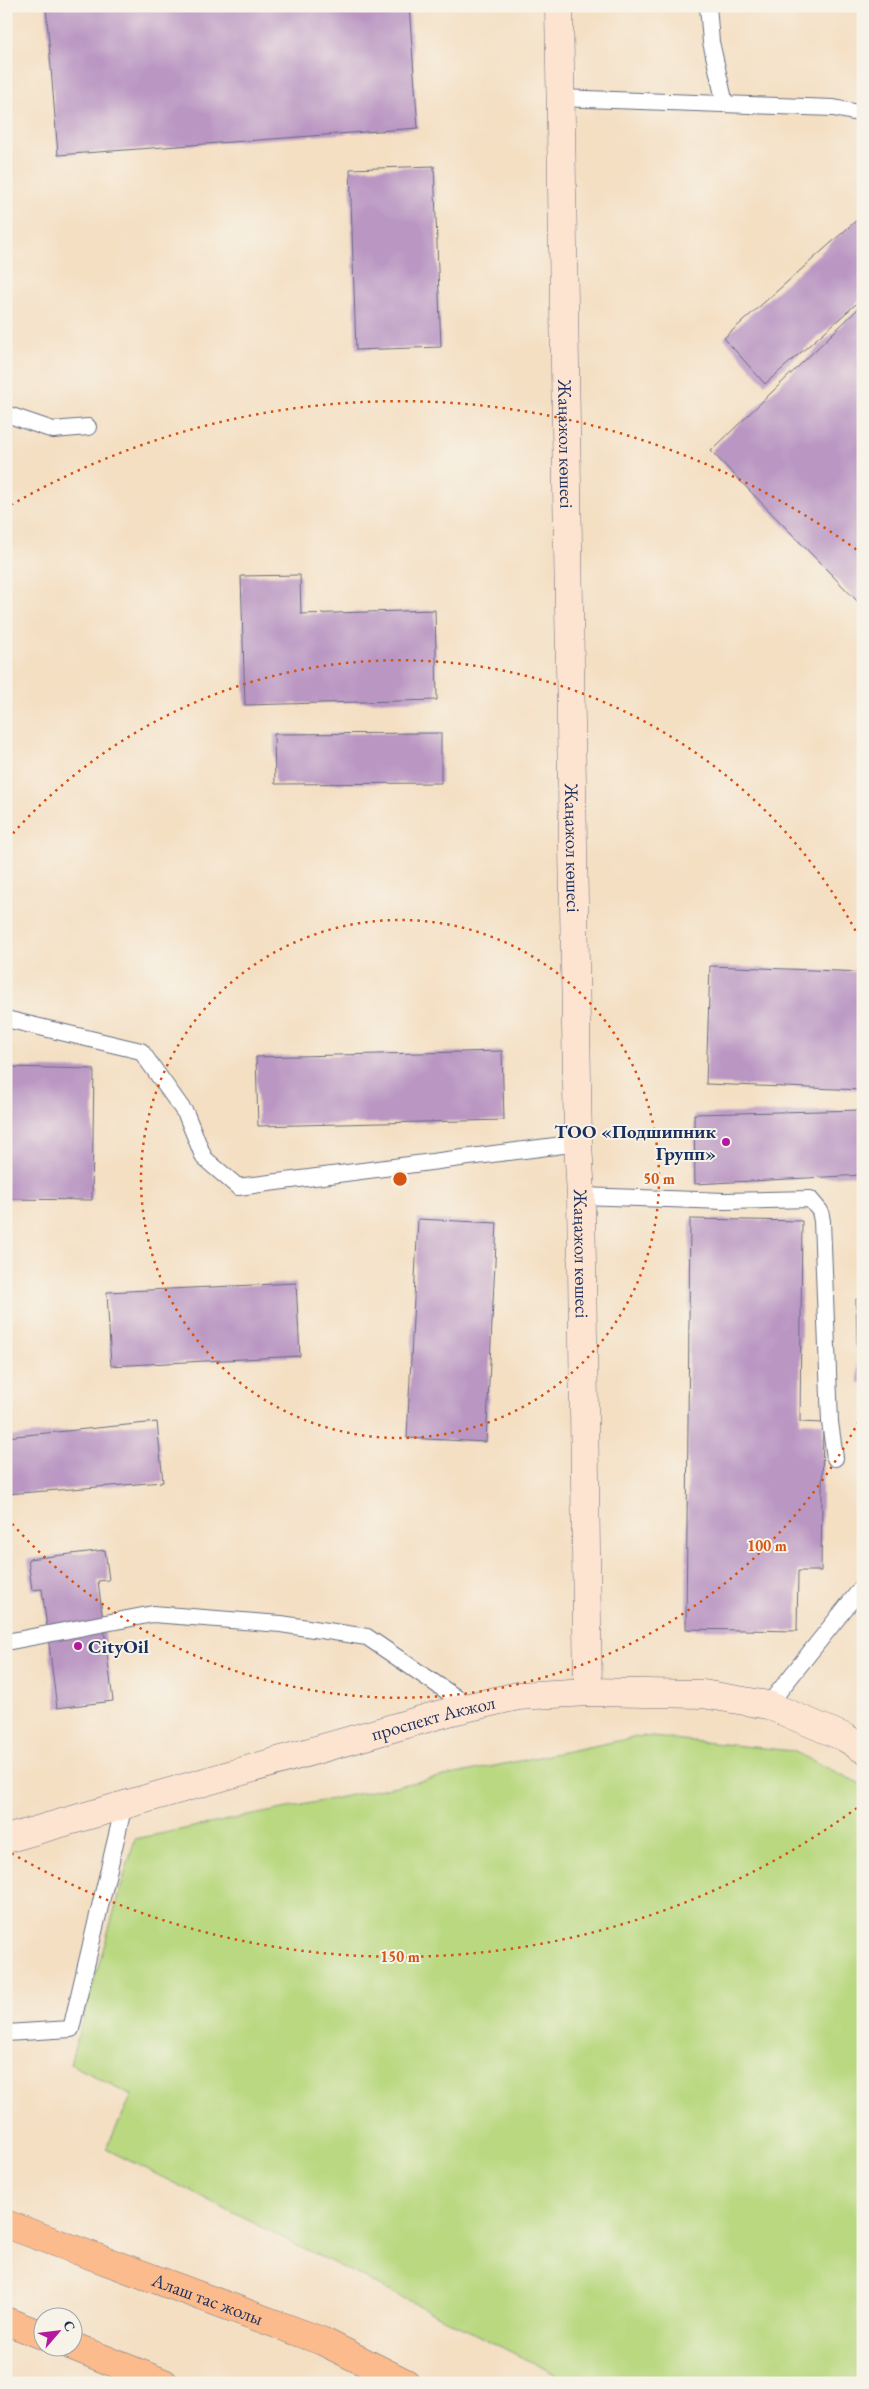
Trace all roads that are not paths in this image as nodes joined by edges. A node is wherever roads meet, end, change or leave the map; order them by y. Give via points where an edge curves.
1 (558, 6) edge
2 (708, 6) edge
3 (559, 98) junction
4 (725, 104) junction
5 (863, 114) edge
6 (6, 414) edge
7 (88, 427) dead end
8 (6, 1019) edge
9 (578, 1143) junction
10 (581, 1196) junction
11 (834, 1458) dead end
12 (863, 1586) edge
13 (6, 1642) edge
14 (588, 1692) junction
15 (768, 1705) junction
16 (470, 1707) junction
17 (863, 1749) edge
18 (124, 1805) junction
19 (6, 1839) edge
20 (6, 2033) edge
21 (6, 2224) edge
22 (6, 2321) edge
23 (32, 2331) edge
24 (82, 2350) edge
25 (164, 2383) edge
26 (406, 2383) edge

1 - 3 main road, Жаңажол көшесі
2 - 4 lane via 711,42
3 - 4 lane
3 - 9 main road, Жаңажол көшесі
4 - 5 lane via 834,108
6 - 7 lane via 53,430
8 - 9 lane via 141,1051 186,1114 204,1158 238,1187
9 - 10 main road, Жаңажол көшесі
10 - 11 lane via 725,1201 810,1199 816,1204 822,1221
10 - 14 main road, Жаңажол көшесі
12 - 15 lane
13 - 16 lane via 153,1614 281,1624 367,1637
14 - 15 main road, проспект Акжол via 702,1694
14 - 16 main road, проспект Акжол via 518,1696
15 - 17 main road, проспект Акжол via 846,1738
16 - 18 main road, проспект Акжол
18 - 19 main road, проспект Акжол
18 - 20 lane via 71,2029
21 - 26 main road, Алаш тас жолы via 322,2341
22 - 23 main road
24 - 25 main road

